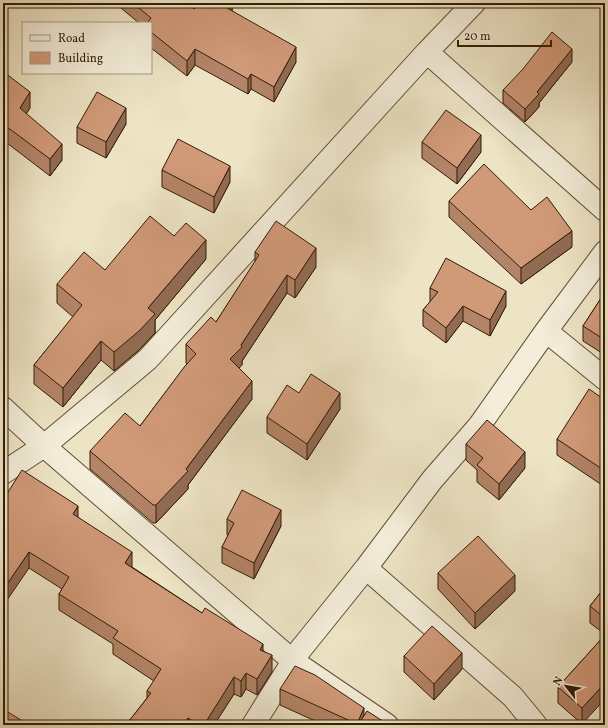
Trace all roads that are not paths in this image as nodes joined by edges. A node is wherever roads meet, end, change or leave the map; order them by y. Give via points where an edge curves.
1 (474, 3) edge
2 (427, 52) junction
3 (605, 210) edge
4 (605, 252) edge
5 (546, 331) junction
6 (605, 379) edge
7 (3, 408) edge
8 (44, 446) junction
9 (3, 473) edge
10 (366, 568) junction
11 (293, 661) junction
12 (253, 725) edge
13 (387, 725) edge
14 (536, 725) edge

1 - 2 street
2 - 3 street
2 - 8 street via 148,359
4 - 5 street
5 - 6 street
5 - 10 street via 479,426 432,480
7 - 8 street
8 - 9 street
8 - 11 street
10 - 11 street
10 - 14 street via 513,697
11 - 12 street
11 - 13 street

